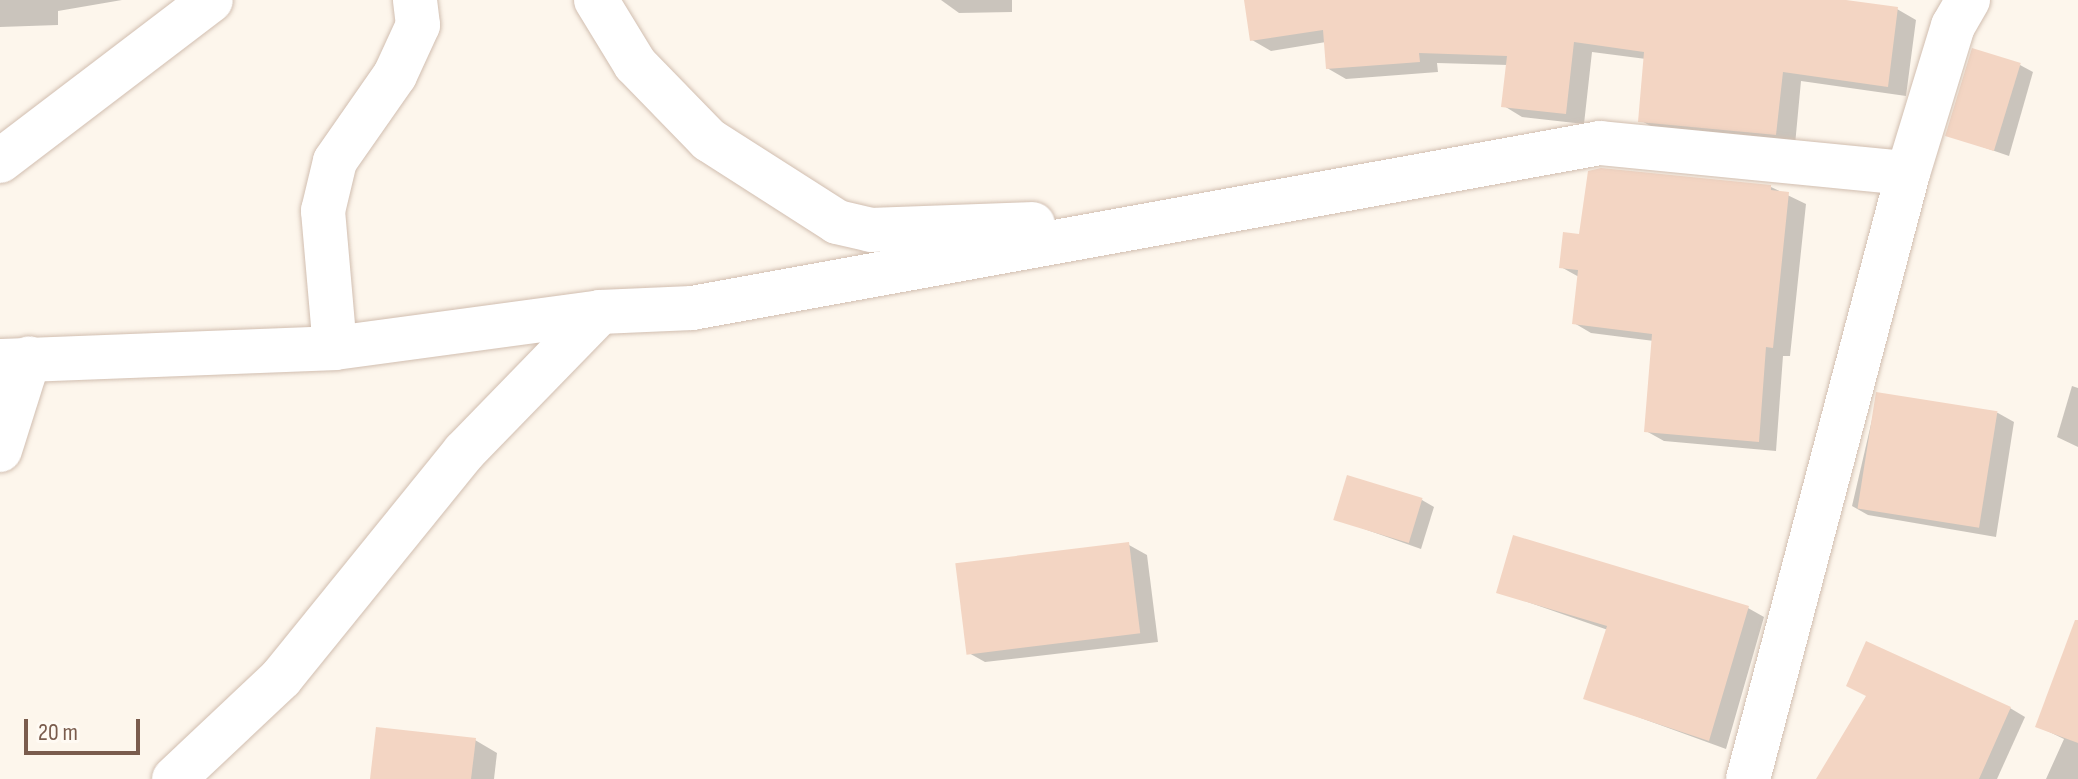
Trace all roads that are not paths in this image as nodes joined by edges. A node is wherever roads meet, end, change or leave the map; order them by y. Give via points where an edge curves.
1 (211, 0) edge
2 (415, 0) edge
3 (596, 0) edge
4 (1968, 0) edge
5 (0, 161) edge
6 (1908, 173) junction
7 (1168, 220) junction
8 (600, 312) junction
9 (335, 348) junction
10 (15, 360) edge
11 (0, 450) edge
12 (174, 779) edge
13 (1748, 779) edge

1 - 5 street
2 - 9 street via 418,25 395,75 335,161 323,211
3 - 7 street via 635,64 709,140 837,222 871,230
4 - 6 street via 1953,26
6 - 7 street via 1600,143
6 - 13 street
7 - 8 street via 692,308
8 - 9 street
8 - 12 street via 464,452 281,678
9 - 10 street
10 - 11 street

